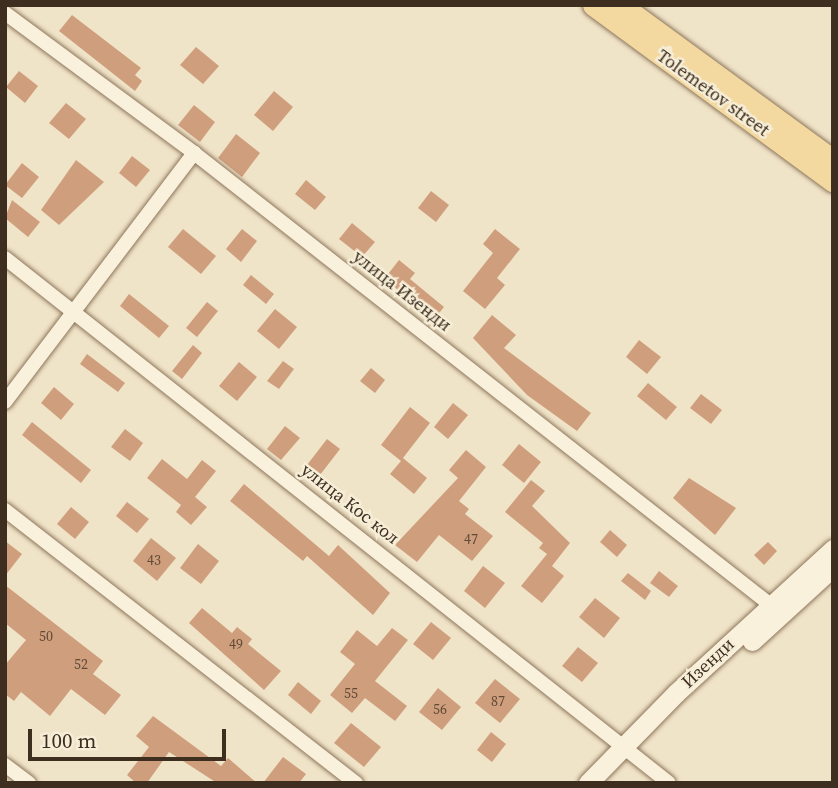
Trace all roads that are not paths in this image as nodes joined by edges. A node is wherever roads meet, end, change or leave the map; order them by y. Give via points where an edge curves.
1 (593, 5) edge
2 (621, 5) edge
3 (5, 13) edge
4 (194, 153) junction
5 (833, 160) edge
6 (833, 181) edge
7 (5, 258) edge
8 (72, 308) junction
9 (5, 402) edge
10 (5, 510) edge
11 (833, 549) edge
12 (833, 568) edge
13 (776, 609) junction
14 (628, 749) junction
15 (5, 765) edge
16 (29, 783) edge
17 (356, 783) edge
18 (588, 783) edge
19 (606, 783) edge
20 (669, 783) edge

1 - 6 main road, Tolemetov street
2 - 5 main road, Tolemetov street
3 - 4 street, улица Изенди
4 - 8 street
4 - 13 street, улица Изенди
7 - 8 street, улица Кос кол
8 - 9 street
8 - 14 street, улица Кос кол
10 - 17 street
11 - 13 street, Изенди
12 - 13 street, Изенди
13 - 14 street, Изенди
14 - 18 street, Изенди
14 - 19 street, Изенди
14 - 20 street, улица Кос кол
15 - 16 street

